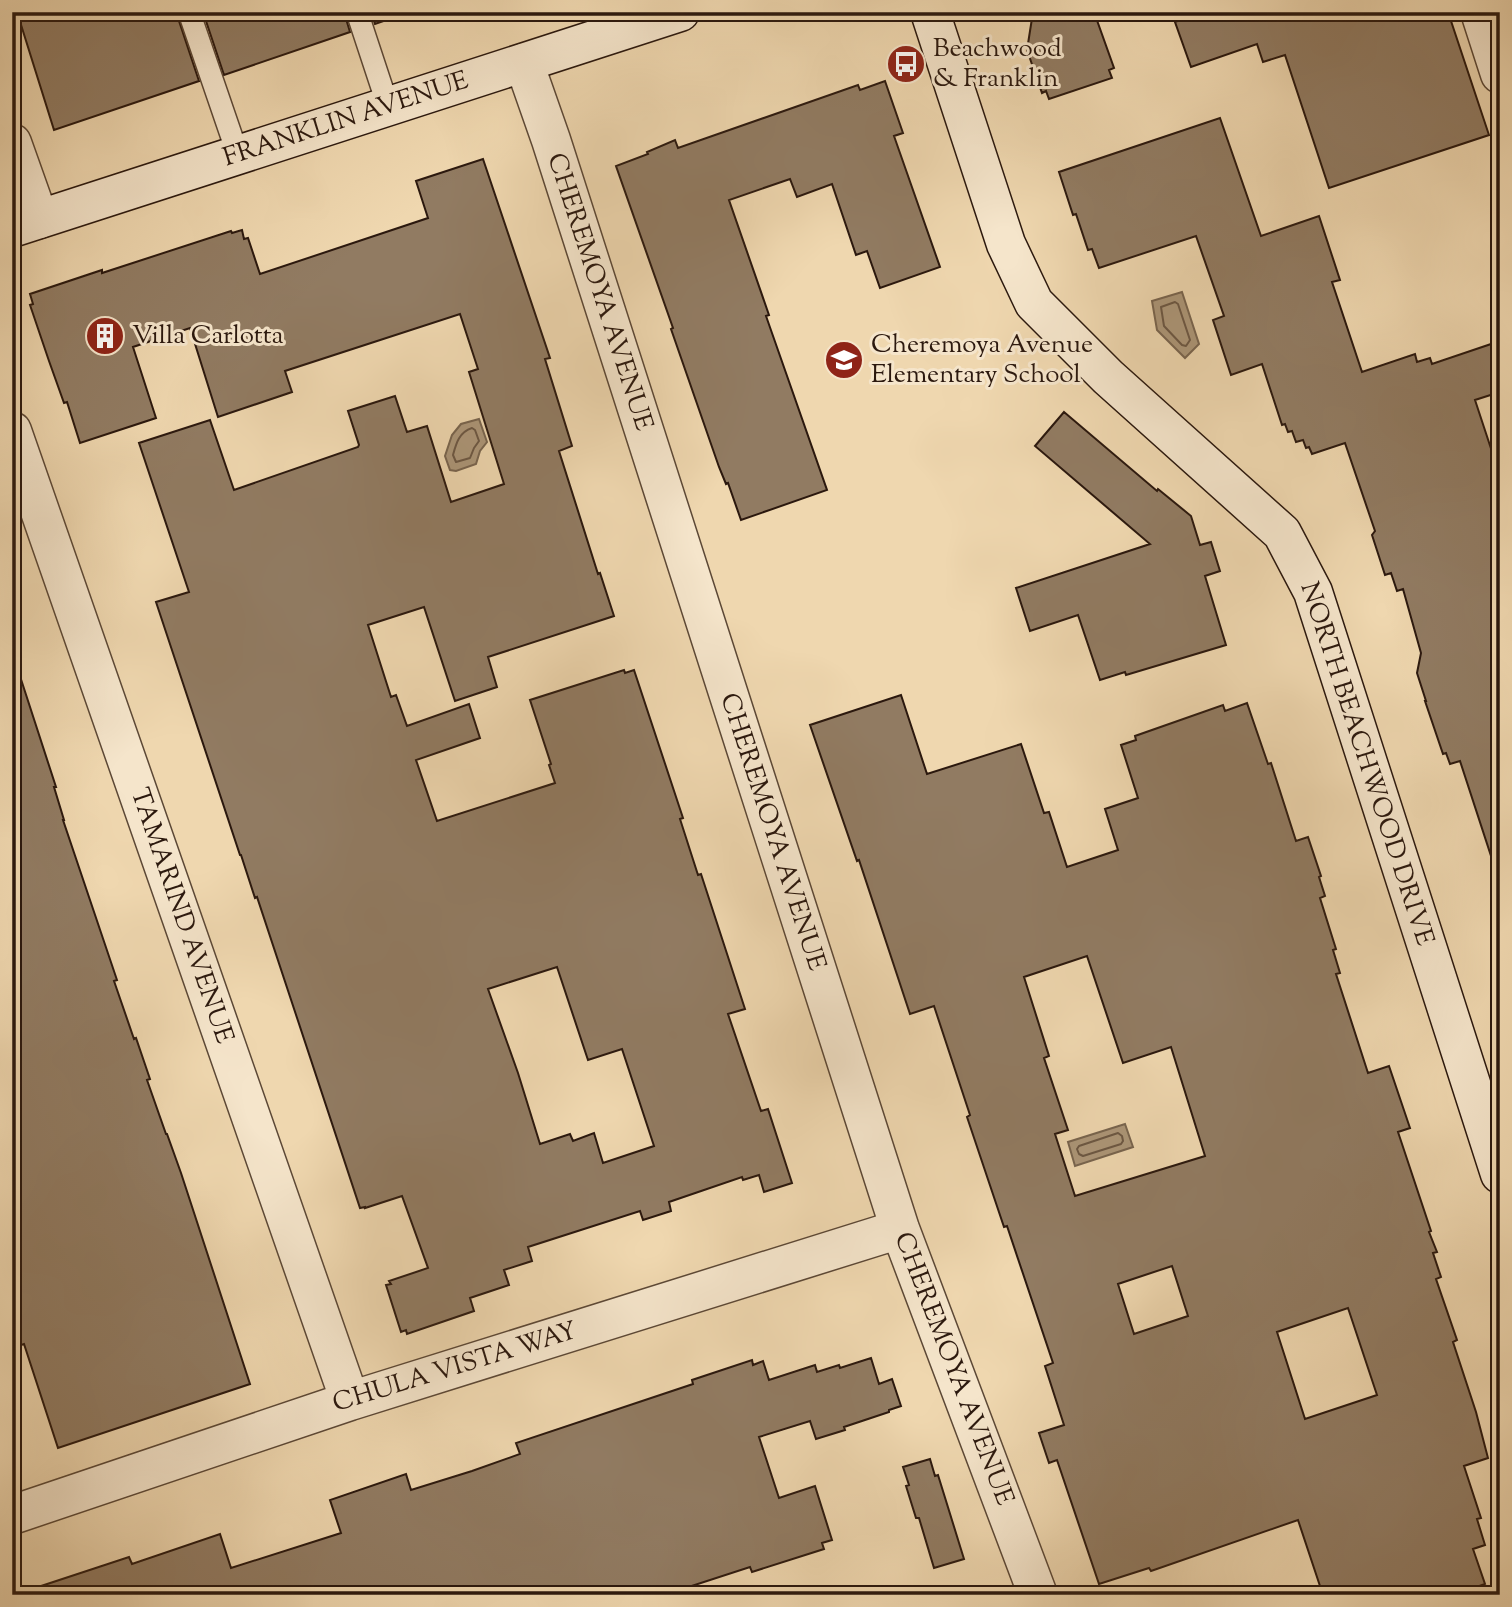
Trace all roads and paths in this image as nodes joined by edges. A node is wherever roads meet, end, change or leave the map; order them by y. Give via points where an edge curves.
1 (189, 12) edge
2 (356, 12) edge
3 (680, 12) edge
4 (930, 12) edge
5 (1480, 12) edge
6 (524, 62) junction
7 (1500, 74) edge
8 (388, 106) junction
9 (12, 143) edge
10 (239, 155) junction
11 (25, 223) edge
12 (12, 431) edge
13 (1500, 1174) edge
14 (900, 1229) junction
15 (350, 1401) junction
16 (12, 1515) edge
17 (1038, 1595) edge

1 - 10 lane
2 - 8 lane
3 - 6 street, FRANKLIN AVENUE
4 - 13 street, NORTH BEACHWOOD DRIVE via 1006,244 1034,303 1108,377 1282,533 1313,592
5 - 7 street
6 - 8 street, FRANKLIN AVENUE
6 - 14 street, CHEREMOYA AVENUE
8 - 10 street, FRANKLIN AVENUE
9 - 11 street
10 - 11 street, FRANKLIN AVENUE
12 - 15 street, TAMARIND AVENUE
14 - 15 street, CHULA VISTA WAY
14 - 17 street, CHEREMOYA AVENUE
15 - 16 street, CHULA VISTA WAY

